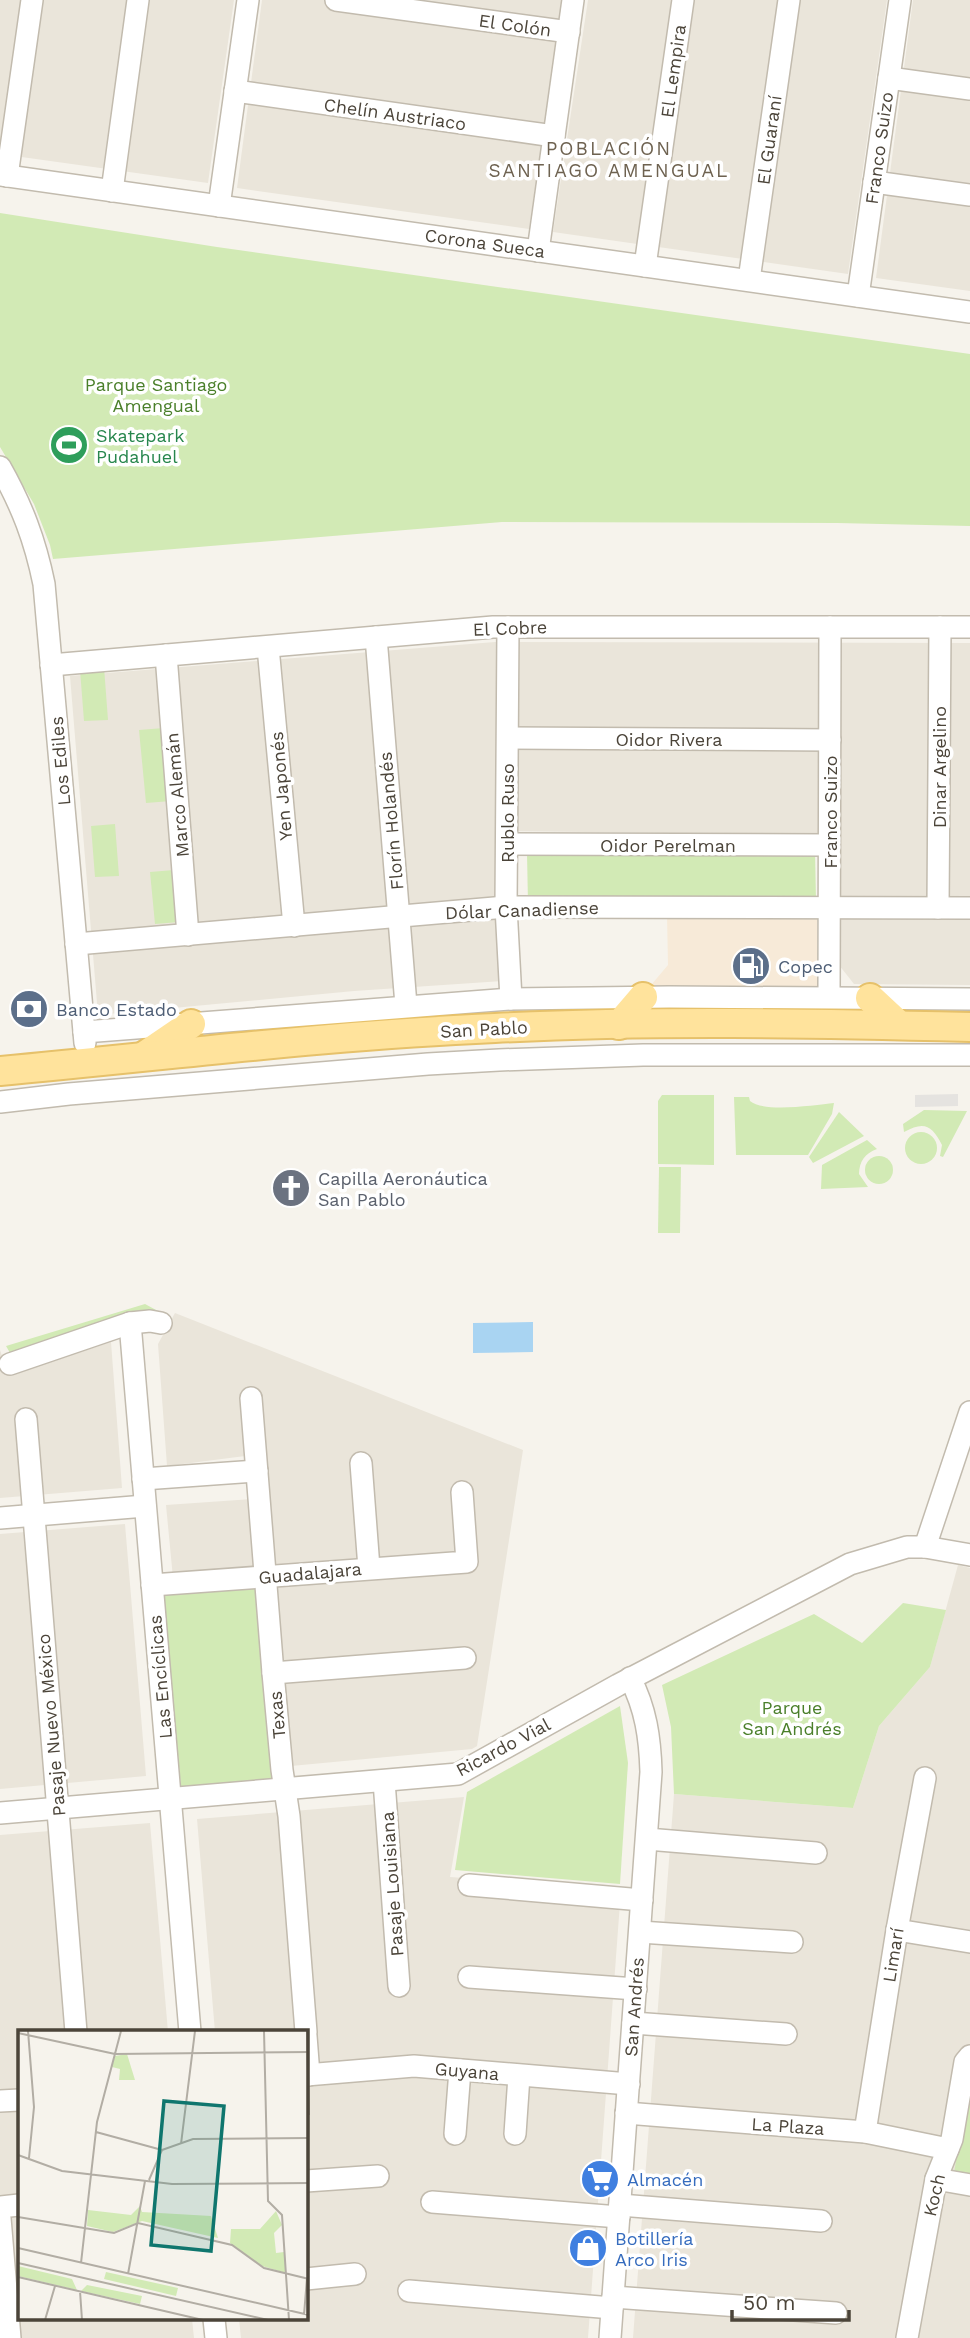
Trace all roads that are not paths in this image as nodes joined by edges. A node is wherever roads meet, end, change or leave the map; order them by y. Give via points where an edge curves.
1 (32, 0) edge
2 (138, 0) edge
3 (248, 0) edge
4 (336, 0) edge
5 (573, 0) edge
6 (683, 0) edge
7 (789, 0) edge
8 (900, 0) edge
9 (569, 32) junction
10 (889, 78) junction
11 (970, 89) edge
12 (235, 92) junction
13 (554, 136) junction
14 (4, 176) edge
15 (874, 181) junction
16 (112, 191) junction
17 (970, 195) edge
18 (219, 206) junction
19 (538, 251) junction
20 (645, 266) junction
21 (750, 280) junction
22 (858, 296) junction
23 (970, 312) edge
24 (0, 467) edge
25 (508, 627) junction
26 (830, 627) junction
27 (940, 627) junction
28 (970, 627) edge
29 (376, 637) junction
30 (268, 647) junction
31 (166, 655) junction
32 (51, 665) junction
33 (508, 738) junction
34 (830, 740) junction
35 (507, 845) junction
36 (830, 845) junction
37 (506, 907) junction
38 (829, 908) junction
39 (938, 908) junction
40 (970, 908) edge
41 (399, 917) junction
42 (293, 926) junction
43 (188, 935) junction
44 (76, 944) junction
45 (829, 997) junction
46 (643, 998) junction
47 (870, 998) junction
48 (511, 999) junction
49 (970, 999) edge
50 (406, 1005) junction
51 (191, 1024) junction
52 (619, 1025) junction
53 (899, 1025) junction
54 (970, 1027) edge
55 (84, 1032) junction
56 (970, 1055) edge
57 (142, 1058) junction
58 (87, 1063) junction
59 (0, 1071) edge
60 (0, 1102) edge
61 (130, 1323) junction
62 (162, 1323) dead end
63 (10, 1364) dead end
64 (251, 1398) dead end
65 (970, 1412) edge
66 (26, 1419) dead end
67 (361, 1464) dead end
68 (257, 1471) junction
69 (143, 1479) junction
70 (462, 1492) dead end
71 (145, 1506) junction
72 (34, 1515) junction
73 (0, 1518) edge
74 (925, 1547) junction
75 (970, 1555) edge
76 (369, 1568) junction
77 (266, 1577) junction
78 (152, 1585) junction
79 (464, 1658) dead end
80 (273, 1673) junction
81 (631, 1678) junction
82 (925, 1778) dead end
83 (384, 1782) junction
84 (285, 1790) junction
85 (170, 1799) junction
86 (58, 1808) junction
87 (0, 1813) edge
88 (647, 1839) junction
89 (816, 1853) dead end
90 (469, 1885) dead end
91 (642, 1900) junction
92 (897, 1930) junction
93 (640, 1932) junction
94 (792, 1942) dead end
95 (970, 1942) edge
96 (469, 1977) dead end
97 (399, 1986) dead end
98 (636, 1989) junction
99 (633, 2023) junction
100 (76, 2030) edge
101 (190, 2030) edge
102 (306, 2030) edge
103 (786, 2034) dead end
104 (970, 2056) edge
105 (460, 2070) junction
106 (308, 2075) edge
107 (519, 2076) junction
108 (629, 2084) junction
109 (18, 2100) edge
110 (0, 2101) edge
111 (626, 2113) junction
112 (865, 2132) junction
113 (456, 2134) dead end
114 (515, 2134) dead end
115 (948, 2149) junction
116 (378, 2176) dead end
117 (936, 2179) junction
118 (308, 2181) edge
119 (970, 2185) edge
120 (432, 2202) dead end
121 (18, 2205) edge
122 (0, 2207) edge
123 (619, 2211) junction
124 (0, 2218) edge
125 (821, 2221) dead end
126 (355, 2274) dead end
127 (308, 2278) edge
128 (410, 2291) dead end
129 (612, 2302) junction
130 (13, 2303) edge
131 (836, 2313) dead end
132 (214, 2320) edge
133 (10, 2338) edge
134 (216, 2338) edge
135 (610, 2338) edge
136 (907, 2338) edge

1 - 14 street
2 - 16 street
3 - 12 street
4 - 9 street, El Colón
5 - 9 street
6 - 20 street, El Lempira
7 - 21 street, El Guaraní
8 - 10 street, Franco Suizo
9 - 13 street
10 - 11 street
10 - 15 street, Franco Suizo
12 - 13 street, Chelín Austriaco
12 - 18 street
13 - 19 street
14 - 16 street, Corona Sueca
15 - 17 street
15 - 22 street, Franco Suizo
16 - 18 street, Corona Sueca
18 - 19 street, Corona Sueca
19 - 20 street, Corona Sueca
20 - 21 street, Corona Sueca
21 - 22 street, Corona Sueca
22 - 23 street, Corona Sueca
24 - 32 street, Los Ediles via 21,503 36,547
25 - 26 street, El Cobre
25 - 29 street, El Cobre
25 - 33 street, Rublo Ruso
26 - 27 street, El Cobre
26 - 34 street, Franco Suizo
27 - 28 street, El Cobre
27 - 39 street, Dinar Argelino
29 - 30 street, El Cobre
29 - 41 street, Florín Holandés
30 - 31 street, El Cobre
30 - 42 street, Yen Japonés
31 - 32 street, El Cobre
31 - 43 street, Marco Alemán
32 - 44 street, Los Ediles
33 - 34 street, Oidor Rivera
33 - 35 street, Rublo Ruso
34 - 36 street, Franco Suizo
35 - 36 street, Oidor Perelman
35 - 37 street, Rublo Ruso
36 - 38 street, Franco Suizo
37 - 38 street, Dólar Canadiense
37 - 41 street, Dólar Canadiense
37 - 48 street, Rublo Ruso
38 - 39 street, Dólar Canadiense
38 - 45 street, Franco Suizo
39 - 40 street, Dólar Canadiense
41 - 42 street, Dólar Canadiense
41 - 50 street, Florín Holandés
42 - 43 street, Dólar Canadiense
43 - 44 street, Dólar Canadiense
44 - 55 street, Los Ediles
45 - 46 street, San Pablo
45 - 47 street, San Pablo
46 - 48 street, San Pablo
46 - 52 main road
47 - 49 street, San Pablo
47 - 53 main road
48 - 50 street, San Pablo
50 - 51 street, San Pablo
51 - 55 street, San Pablo
51 - 57 main road
52 - 53 main road, San Pablo
52 - 57 main road, San Pablo via 421,1032
53 - 54 main road, San Pablo
55 - 58 street, Los Ediles
56 - 60 street, San Pablo via 499,1060
57 - 58 main road, San Pablo
58 - 59 main road, San Pablo
61 - 62 street
61 - 63 street
61 - 69 street, Las Encíclicas
64 - 68 street, Texas
65 - 74 street
66 - 72 street, Pasaje Nuevo México
67 - 76 street
68 - 69 street
68 - 77 street, Texas
69 - 71 street, Las Encíclicas
70 - 76 street, Guadalajara via 467,1562
71 - 72 street
71 - 78 street, Las Encíclicas
72 - 73 street
72 - 86 street, Pasaje Nuevo México
74 - 75 street, Ricardo Vial
74 - 81 street, Ricardo Vial via 895,1549 850,1564
76 - 77 street, Guadalajara
77 - 78 street, Guadalajara
77 - 80 street, Texas
78 - 85 street, Las Encíclicas
79 - 80 street
80 - 84 street, Texas
81 - 83 street, Ricardo Vial via 465,1771
81 - 88 street, San Andrés via 642,1702 650,1743
82 - 92 street, Limarí
83 - 84 street, Ricardo Vial
83 - 97 street, Pasaje Louisiana
84 - 85 street, Ricardo Vial
84 - 102 street, Texas
85 - 86 street, Ricardo Vial
85 - 101 street, Las Encíclicas
86 - 87 street, Ricardo Vial
86 - 100 street, Pasaje Nuevo México
88 - 89 street
88 - 91 street, San Andrés
90 - 91 street
91 - 93 street, San Andrés
92 - 95 street
92 - 112 street, Limarí
93 - 94 street
93 - 98 street, San Andrés
96 - 98 street
98 - 99 street, San Andrés
99 - 103 street
99 - 108 street, San Andrés
104 - 115 street, Koch
105 - 106 street, Guyana via 414,2066
105 - 107 street, Guyana
105 - 113 street
107 - 108 street, Guyana
107 - 114 street
108 - 111 street, San Andrés
109 - 110 street
111 - 112 street, La Plaza
111 - 123 street, San Andrés
112 - 115 street, La Plaza
115 - 117 street, Koch
116 - 118 street
117 - 119 street
117 - 136 street, Koch
120 - 123 street
121 - 122 street
123 - 125 street
123 - 129 street, San Andrés
124 - 130 street
126 - 127 street
128 - 129 street
129 - 131 street
129 - 135 street, San Andrés
130 - 133 street
132 - 134 street

